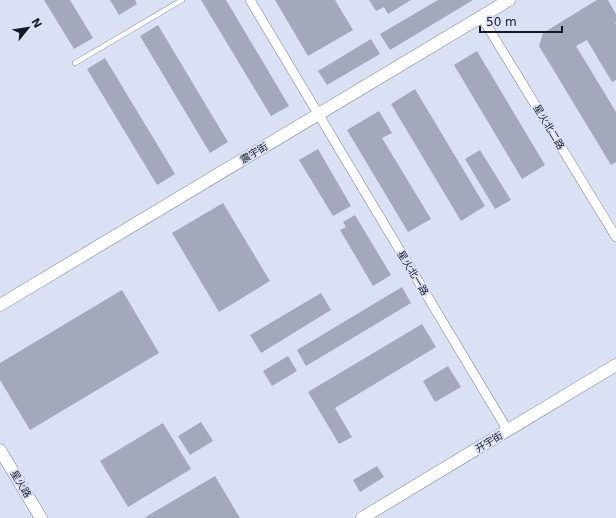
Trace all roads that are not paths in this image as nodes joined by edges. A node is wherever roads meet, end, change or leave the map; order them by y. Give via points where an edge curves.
1 (182, 0) edge
2 (250, 0) edge
3 (508, 0) edge
4 (482, 16) junction
5 (75, 63) dead end
6 (318, 115) junction
7 (616, 237) edge
8 (0, 305) edge
9 (616, 365) edge
10 (508, 431) junction
11 (0, 450) edge
12 (41, 518) edge
13 (362, 518) edge

1 - 5 lane
2 - 6 street, 星火北一路
3 - 4 street, 震宇街
4 - 6 street, 震宇街
4 - 7 street, 星火北二路
6 - 8 street, 震宇街
6 - 10 street, 星火北一路
9 - 10 street, 开宇街
10 - 13 street, 开宇街
11 - 12 street, 星火路

